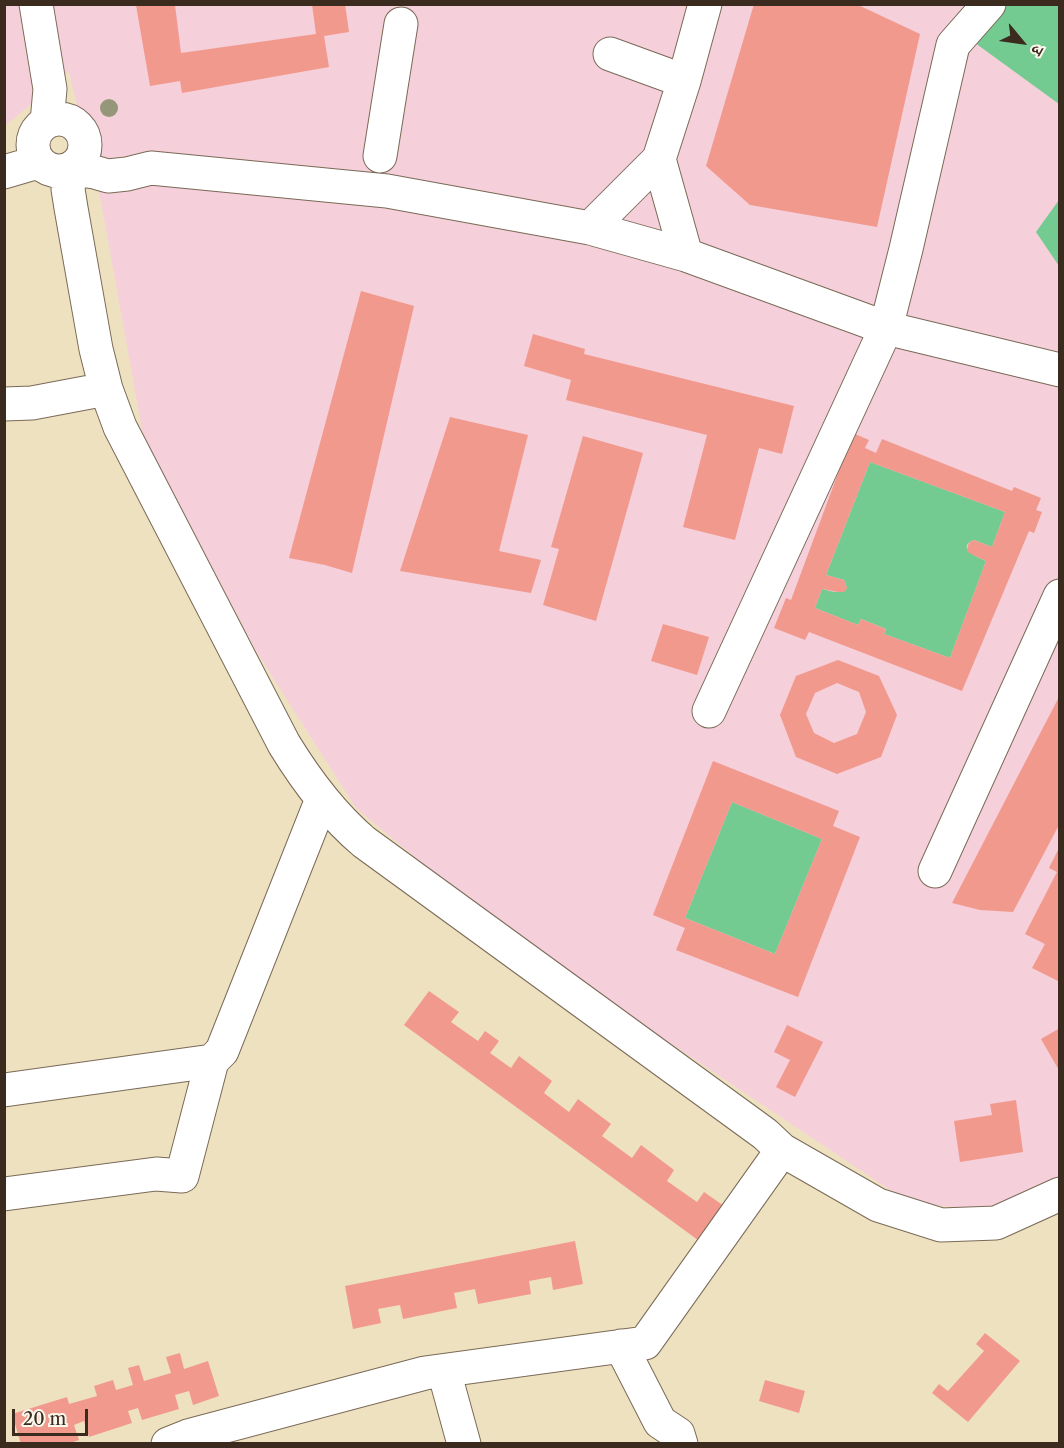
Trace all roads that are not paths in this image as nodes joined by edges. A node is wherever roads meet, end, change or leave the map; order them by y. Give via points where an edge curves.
1 (36, 4) edge
2 (705, 4) edge
3 (989, 4) edge
4 (401, 24) dead end
5 (610, 54) dead end
6 (684, 81) junction
7 (49, 147) edge
8 (380, 156) dead end
9 (659, 159) junction
10 (4, 172) edge
11 (590, 228) junction
12 (686, 255) junction
13 (885, 328) junction
14 (1059, 370) edge
15 (106, 389) junction
16 (4, 404) edge
17 (1059, 596) edge
18 (1051, 640) edge
19 (709, 711) dead end
20 (322, 799) junction
21 (935, 871) dead end
22 (212, 1061) junction
23 (4, 1090) edge
24 (782, 1149) junction
25 (4, 1194) edge
26 (1059, 1194) edge
27 (621, 1346) junction
28 (444, 1371) junction
29 (168, 1443) edge
30 (464, 1443) edge
31 (681, 1443) edge

1 - 7 street via 50,88 60,111
2 - 6 street
3 - 13 street via 953,45
4 - 8 street
5 - 6 street
6 - 9 street
7 - 10 street
7 - 11 street via 105,147 151,168 387,191
7 - 15 street via 68,189
9 - 11 street
9 - 12 street
11 - 12 street
12 - 13 street
13 - 14 street
13 - 19 street
15 - 16 street via 32,403
15 - 20 street via 120,427 284,744
17 - 18 street
18 - 21 street via 1009,708
20 - 22 street via 222,1051
20 - 24 street via 363,842
22 - 23 street
22 - 25 street via 182,1176 156,1174
24 - 26 street via 878,1205 941,1226 996,1223
24 - 27 street via 645,1343
27 - 28 street
27 - 31 street via 660,1422 678,1434
28 - 29 street
28 - 30 street

